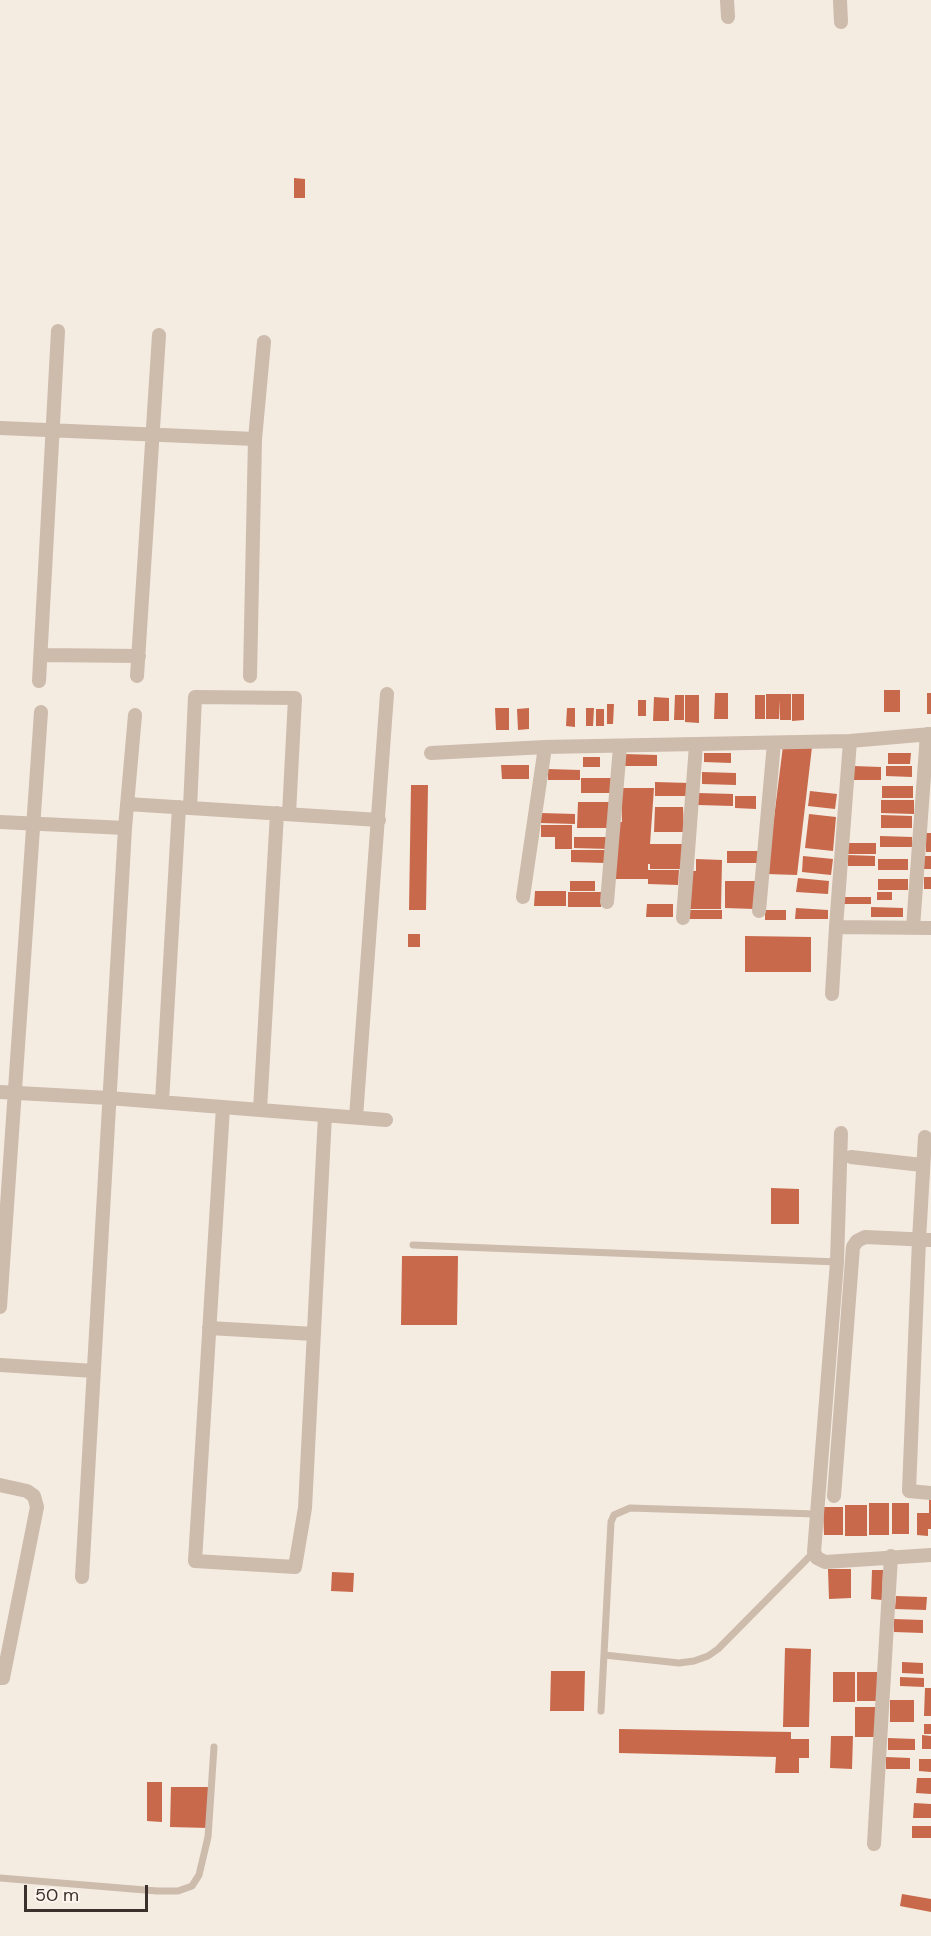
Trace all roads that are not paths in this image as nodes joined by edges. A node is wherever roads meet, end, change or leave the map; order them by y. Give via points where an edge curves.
1 (727, 0) edge
2 (840, 0) edge
3 (728, 17) dead end
4 (841, 22) dead end
5 (58, 332) dead end
6 (159, 335) dead end
7 (264, 342) dead end
8 (0, 428) edge
9 (54, 429) junction
10 (154, 434) junction
11 (255, 438) junction
12 (41, 655) junction
13 (139, 657) junction
14 (137, 676) dead end
15 (250, 676) dead end
16 (39, 681) dead end
17 (387, 694) dead end
18 (42, 712) dead end
19 (135, 715) dead end
20 (929, 734) edge
21 (850, 741) junction
22 (774, 743) junction
23 (696, 745) junction
24 (545, 747) junction
25 (620, 747) junction
26 (431, 753) dead end
27 (127, 804) junction
28 (185, 808) junction
29 (283, 814) junction
30 (379, 820) junction
31 (0, 822) edge
32 (33, 823) junction
33 (125, 828) junction
34 (523, 897) dead end
35 (607, 902) dead end
36 (759, 911) dead end
37 (683, 918) dead end
38 (837, 927) junction
39 (913, 928) junction
40 (931, 928) edge
41 (832, 994) dead end
42 (0, 1092) edge
43 (16, 1092) junction
44 (109, 1098) junction
45 (162, 1102) junction
46 (223, 1107) junction
47 (260, 1110) junction
48 (326, 1115) junction
49 (356, 1117) junction
50 (386, 1120) dead end
51 (841, 1133) dead end
52 (926, 1137) dead end
53 (851, 1157) dead end
54 (922, 1165) junction
55 (925, 1240) edge
56 (413, 1245) dead end
57 (837, 1262) junction
58 (0, 1307) edge
59 (209, 1328) junction
60 (314, 1334) junction
61 (0, 1365) edge
62 (94, 1371) junction
63 (0, 1485) edge
64 (931, 1493) edge
65 (834, 1496) dead end
66 (816, 1514) junction
67 (814, 1552) junction
68 (931, 1555) edge
69 (891, 1556) junction
70 (82, 1577) dead end
71 (604, 1655) junction
72 (0, 1678) edge
73 (601, 1711) dead end
74 (214, 1747) dead end
75 (873, 1844) dead end
76 (0, 1878) edge

1 - 3 street
2 - 4 street
5 - 9 street
6 - 10 street
7 - 11 street
8 - 9 street
9 - 10 street
9 - 12 street
10 - 11 street
10 - 13 street
11 - 15 street
12 - 13 street
12 - 16 street
13 - 14 street
17 - 30 street
18 - 32 street
19 - 27 street
20 - 21 street
20 - 39 street
21 - 22 street
21 - 38 street
22 - 23 street
22 - 36 street
23 - 25 street
23 - 37 street
24 - 25 street
24 - 26 street
24 - 34 street
25 - 35 street
27 - 28 street
27 - 33 street
28 - 29 street
28 - 29 street via 195,697 295,698
28 - 45 street
29 - 30 street
29 - 47 street
30 - 49 street
31 - 32 street
32 - 33 street
32 - 43 street
33 - 44 street
38 - 39 street
38 - 41 street
39 - 40 street
42 - 43 street
43 - 44 street
43 - 58 street
44 - 45 street
44 - 62 street
45 - 46 street
46 - 47 street
46 - 59 street
47 - 48 street
48 - 49 street
48 - 60 street
49 - 50 street
51 - 57 street
52 - 54 street
53 - 54 street
54 - 55 street
55 - 64 street via 909,1491
55 - 65 street via 865,1238 853,1247
56 - 57 lane
57 - 66 street
59 - 60 street
59 - 60 street via 195,1561 284,1567 295,1567 305,1508
61 - 62 street
62 - 70 street
63 - 72 street via 27,1491 34,1496 37,1507
66 - 67 street
66 - 71 lane via 630,1508 614,1515
67 - 69 street via 825,1562
67 - 71 lane via 708,1656 679,1663
68 - 69 street
69 - 75 street
71 - 73 lane
74 - 76 lane via 208,1837 199,1875 192,1886 157,1891

